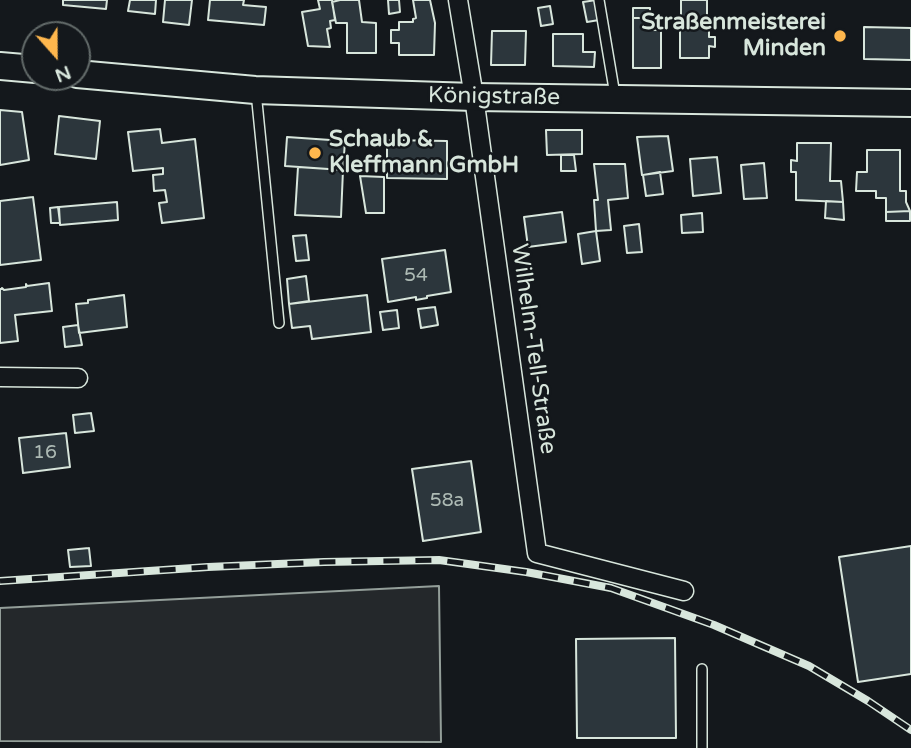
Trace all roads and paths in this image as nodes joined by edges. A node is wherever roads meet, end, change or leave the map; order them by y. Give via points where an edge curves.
1 (458, 0) edge
2 (599, 0) edge
3 (0, 66) edge
4 (21, 68) edge
5 (91, 75) edge
6 (256, 90) junction
7 (474, 97) junction
8 (616, 99) junction
9 (911, 103) edge
10 (279, 323) dead end
11 (0, 377) edge
12 (78, 378) dead end
13 (684, 591) dead end
14 (702, 669) dead end
15 (702, 748) edge

1 - 7 street, Wilhelm-Tell-Straße
2 - 8 lane
3 - 4 main road
5 - 6 main road, Königstraße
6 - 7 main road, Königstraße
6 - 10 lane
7 - 8 main road, Königstraße
7 - 13 street, Wilhelm-Tell-Straße via 537,553
8 - 9 main road, Königstraße
11 - 12 street
14 - 15 lane

